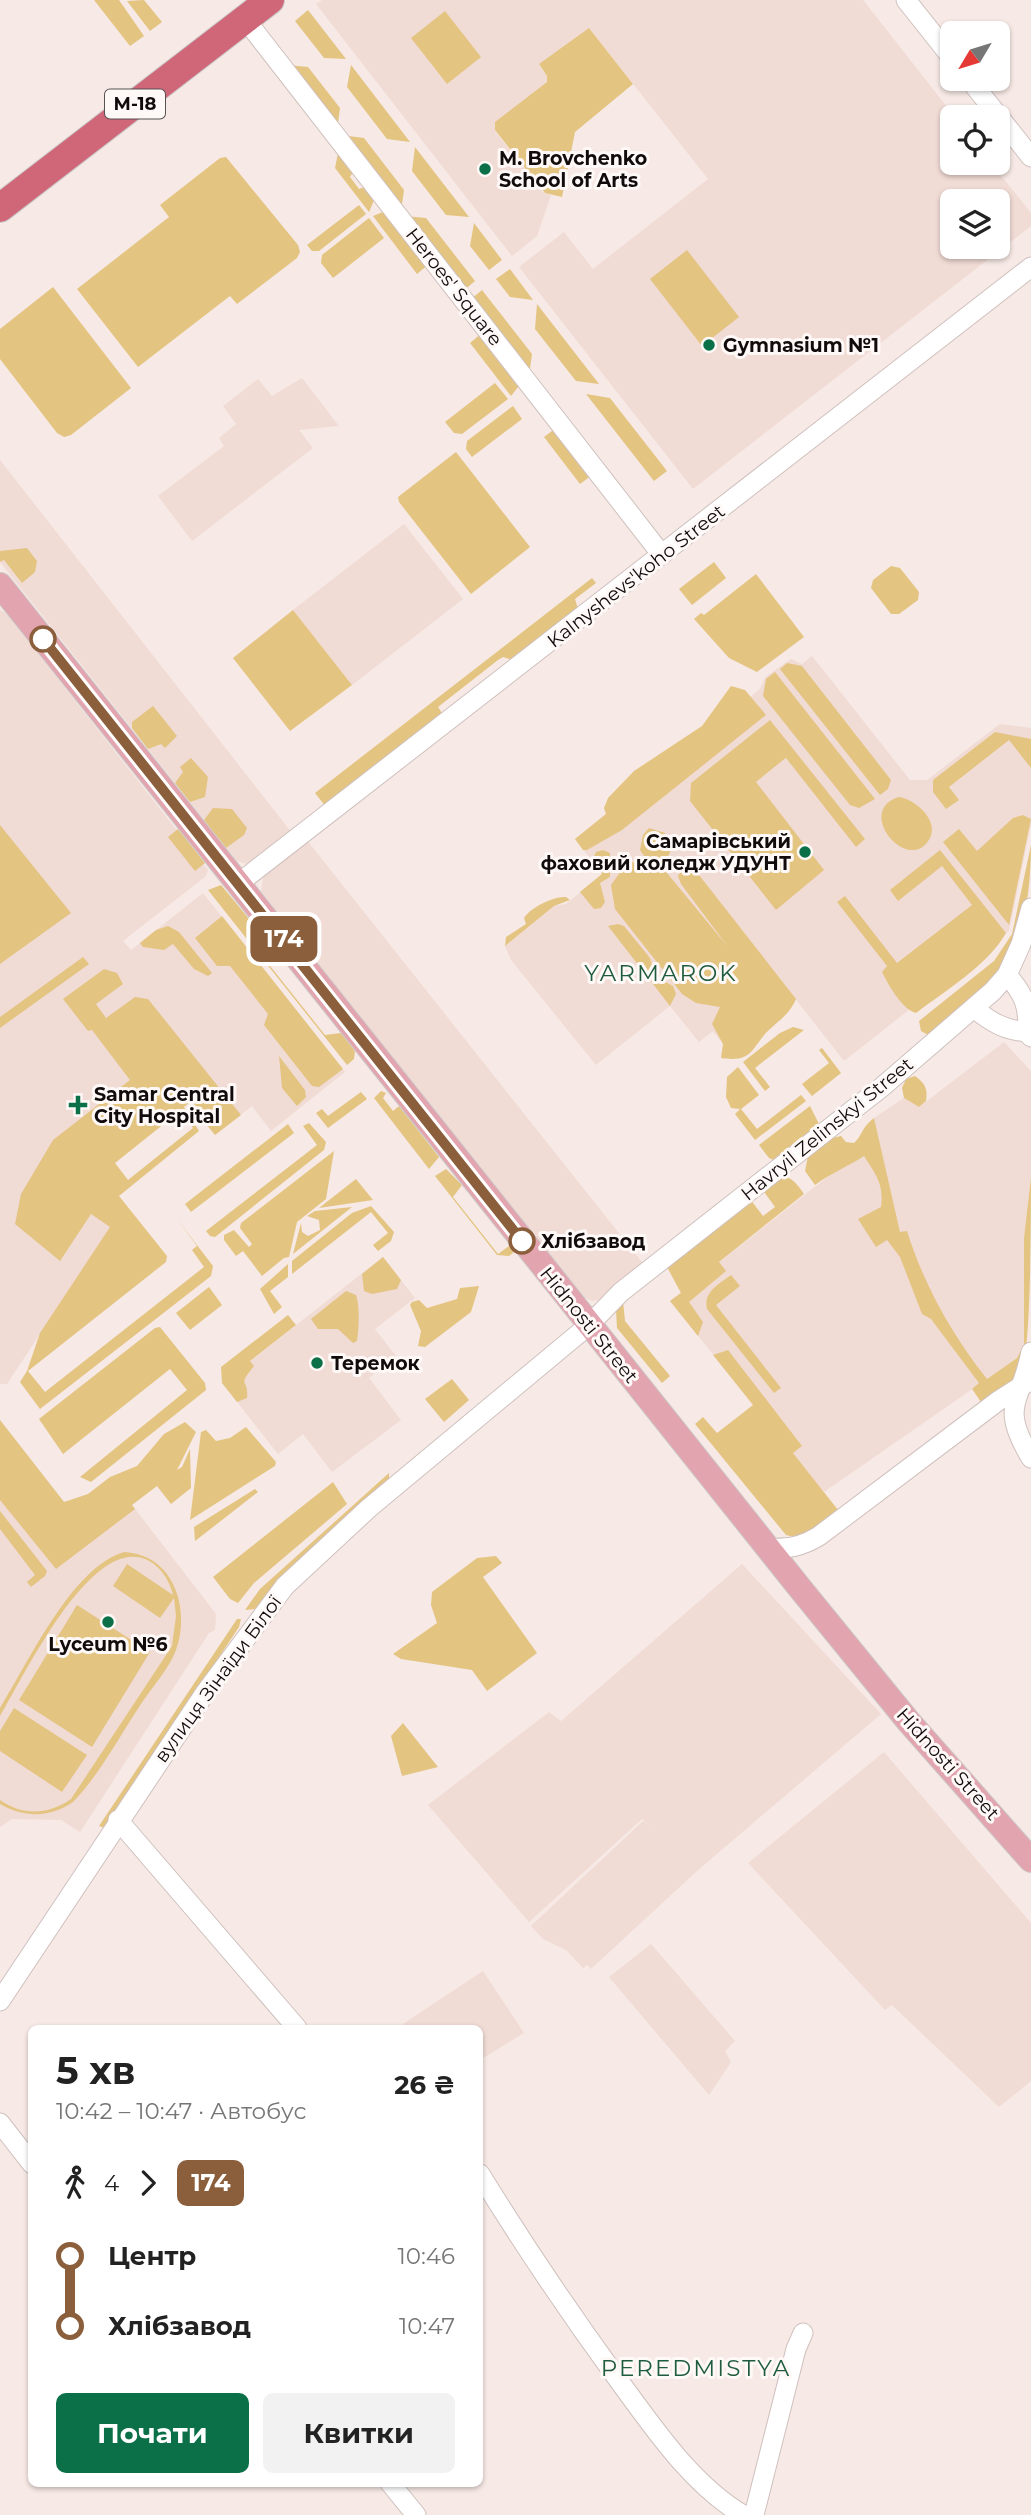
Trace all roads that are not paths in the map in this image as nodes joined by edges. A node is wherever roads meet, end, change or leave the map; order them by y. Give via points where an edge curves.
1 (270, 0) edge
2 (906, 0) edge
3 (245, 19) junction
4 (940, 43) edge
5 (978, 91) edge
6 (1031, 158) edge
7 (0, 208) edge
8 (1031, 267) edge
9 (662, 555) junction
10 (2, 592) edge
11 (239, 883) junction
12 (1031, 908) edge
13 (1026, 946) edge
14 (1007, 975) junction
15 (975, 1009) junction
16 (1029, 1034) edge
17 (589, 1325) junction
18 (1031, 1352) edge
19 (1025, 1383) edge
20 (1031, 1458) edge
21 (767, 1548) junction
22 (118, 1820) junction
23 (1031, 1860) edge
24 (0, 2001) edge
25 (295, 2025) edge
26 (0, 2123) edge
27 (28, 2159) edge
28 (483, 2179) edge
29 (803, 2333) dead end
30 (393, 2487) edge
31 (416, 2515) edge
32 (743, 2515) edge
33 (754, 2515) edge

1 - 3 highway, М-18
2 - 4 street
3 - 7 highway, М-18
3 - 9 street, Heroes' Square
5 - 6 street
8 - 9 street, Kalnyshevsʹkoho Street
9 - 11 street, Kalnyshevsʹkoho Street
10 - 11 main road, Hidnosti Street
11 - 17 main road, Hidnosti Street
12 - 13 street, Havryil Zelinskyi Street
13 - 14 street, Havryil Zelinskyi Street
14 - 15 street, Havryil Zelinskyi Street
14 - 16 street via 1029,1010
15 - 16 street via 1010,1031
15 - 17 street, Havryil Zelinskyi Street via 621,1292
17 - 21 main road, Hidnosti Street
17 - 22 street, вулиця Зінаїди Білої via 369,1508 285,1586 255,1622
18 - 19 street
19 - 20 street via 1013,1417
19 - 21 street via 819,1536 789,1549
21 - 23 main road, Hidnosti Street via 909,1722
22 - 24 street, вулиця Зінаїди Білої
22 - 25 street
26 - 27 street
28 - 32 street via 544,2275 644,2416 721,2502
29 - 33 street
30 - 31 street

